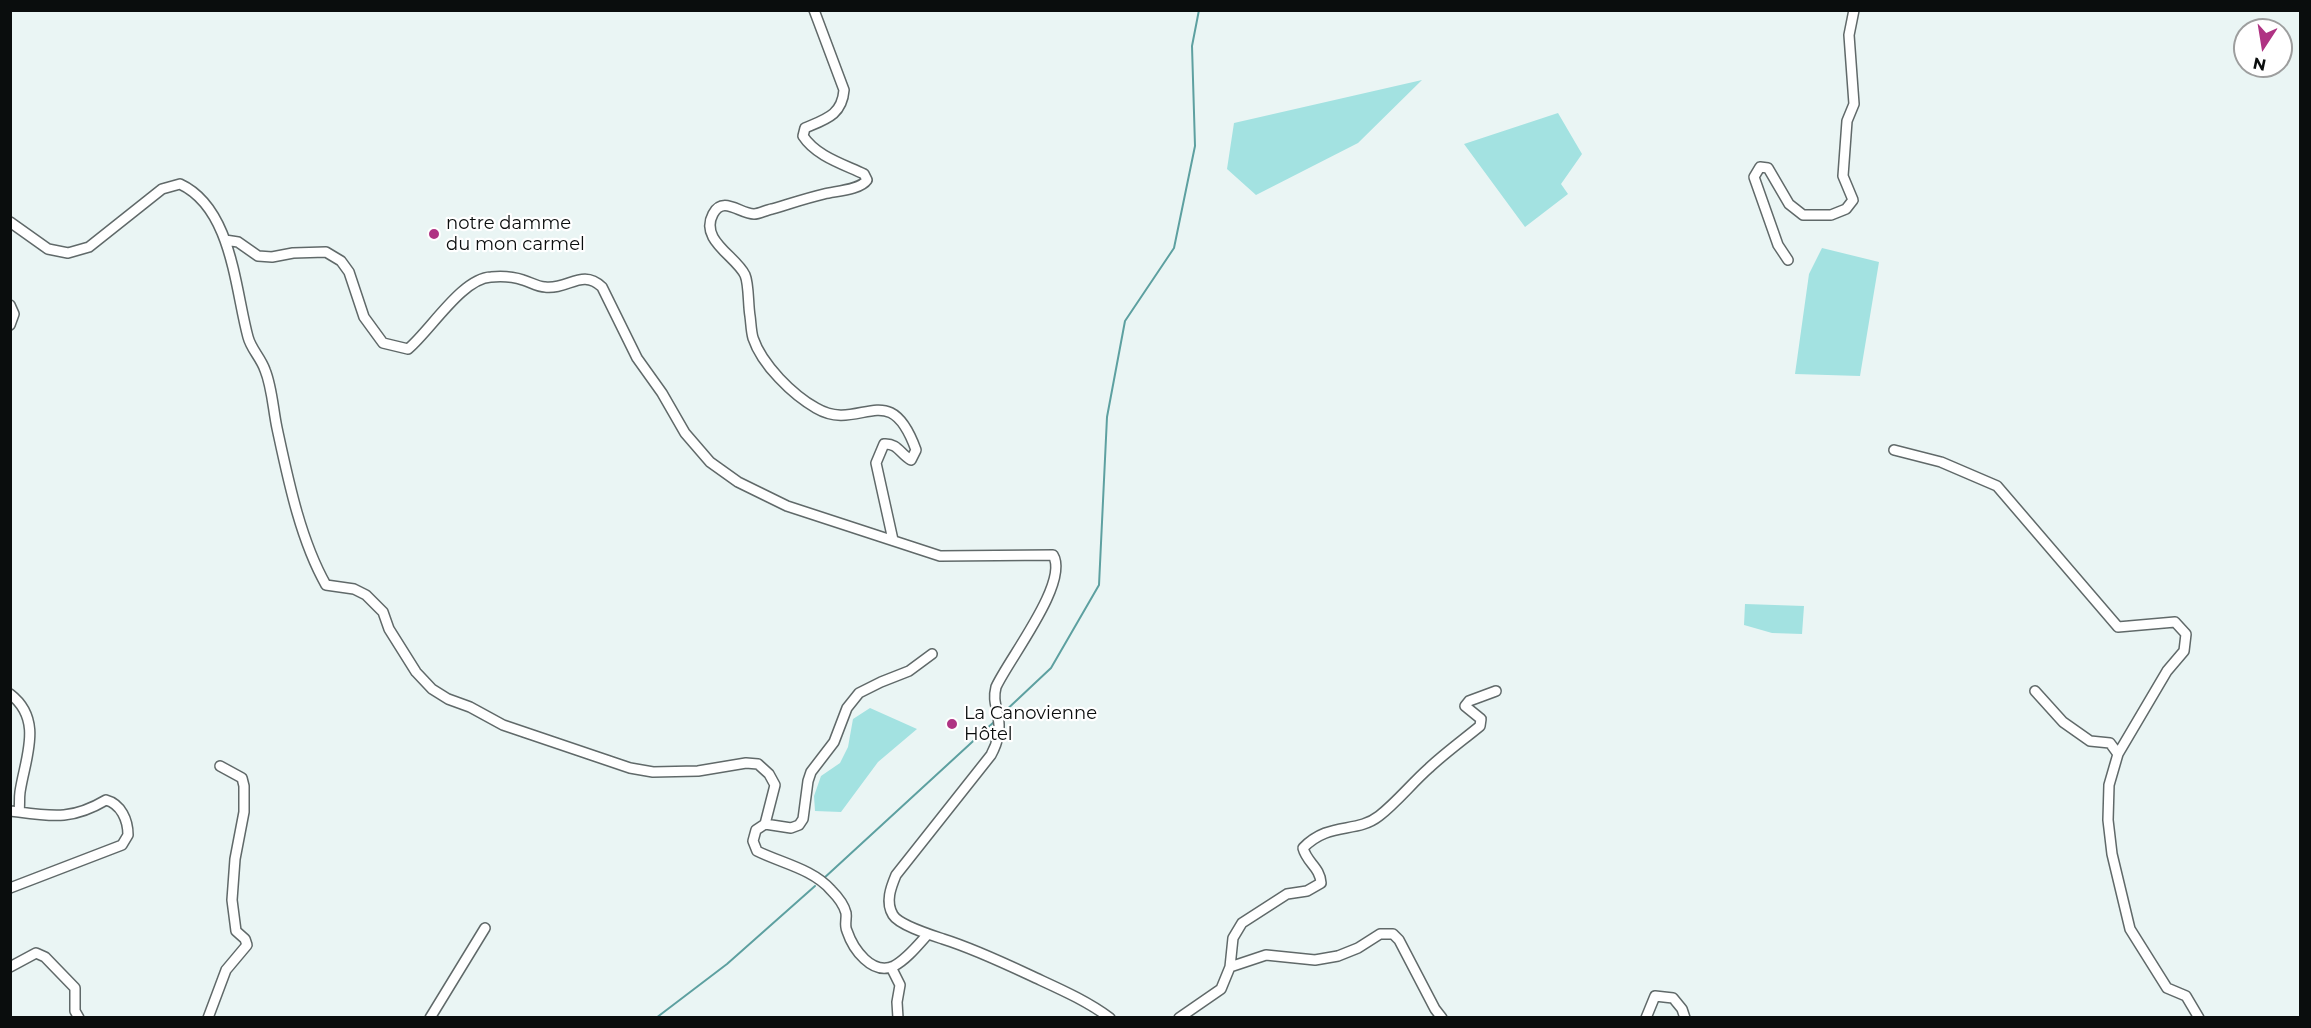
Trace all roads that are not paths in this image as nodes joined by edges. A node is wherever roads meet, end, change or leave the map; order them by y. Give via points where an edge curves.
1 (814, 10) edge
2 (1854, 10) edge
3 (10, 222) edge
4 (225, 240) junction
5 (1788, 260) dead end
6 (10, 305) edge
7 (10, 325) edge
8 (1894, 450) dead end
9 (893, 540) junction
10 (932, 654) dead end
11 (1496, 691) dead end
12 (2035, 691) dead end
13 (10, 694) edge
14 (2118, 754) junction
15 (220, 765) dead end
16 (15, 811) edge
17 (765, 824) junction
18 (10, 888) edge
19 (485, 928) dead end
20 (928, 934) junction
21 (10, 967) edge
22 (891, 967) junction
23 (1230, 967) junction
24 (79, 1017) edge
25 (208, 1017) edge
26 (430, 1017) edge
27 (898, 1017) edge
28 (1110, 1017) edge
29 (1179, 1017) edge
30 (1442, 1017) edge
31 (1646, 1017) edge
32 (1685, 1017) edge
33 (2199, 1017) edge

1 - 9 street via 844,90 843,101 839,109 805,128 802,136 809,146 864,174 867,180 861,186 754,214 728,204 719,207 713,214 712,234 745,275 753,339 774,375 815,408 830,415 851,415 875,408 897,416 910,434 916,450 911,460 890,443 884,444 876,463
2 - 5 street via 1849,35 1854,104 1846,121 1843,176 1853,200 1846,209 1831,215 1803,215 1789,204 1768,168 1760,167 1754,177 1778,245
3 - 4 street via 48,249 68,253 89,247 162,189 180,184 203,202 218,221
4 - 9 street via 238,242 258,256 315,251 326,252 341,261 350,272 364,317 383,343 396,348 408,349 415,344 444,308 481,278 521,279 546,288 594,279 602,287 637,358 685,433 710,462 738,482 786,506
4 - 17 street via 249,341 265,370 289,483 326,585 366,595 383,612 416,672 432,689 503,725 642,770 698,771 746,763 758,765 775,785
6 - 7 street via 14,314
8 - 14 street via 1941,462 1997,486 2118,627 2175,622 2186,634 2184,651 2167,671
9 - 20 street via 940,556 1053,555 1056,559 1056,576 1039,616 996,687 993,698 999,717 998,742 891,887 893,914
10 - 17 street via 909,671 859,693 847,708 834,742 811,772 800,825 791,828
11 - 23 street via 1469,701 1465,706 1481,719 1480,726 1377,818 1325,832 1303,848 1321,883 1307,891 1287,894 1242,923 1233,938
12 - 14 street via 2062,722 2090,741 2110,743
13 - 16 street via 26,710 29,727 27,767
14 - 33 street via 2109,784 2109,820 2112,854 2130,929 2167,988 2186,996
15 - 25 street via 242,778 244,786 232,900 236,931 247,945 226,970
16 - 18 street via 67,816 110,800 121,809 128,835 122,845
17 - 22 street via 756,830 753,841 757,851 801,869 829,888 846,913 845,927 861,957 876,966
19 - 26 street
20 - 22 street
20 - 28 street via 1003,962
21 - 24 street via 36,953 45,957 75,988 75,1011
22 - 27 street via 900,985
23 - 29 street via 1221,989
23 - 30 street via 1266,955 1315,960 1338,956 1380,934 1393,934
31 - 32 street via 1655,996 1673,998

